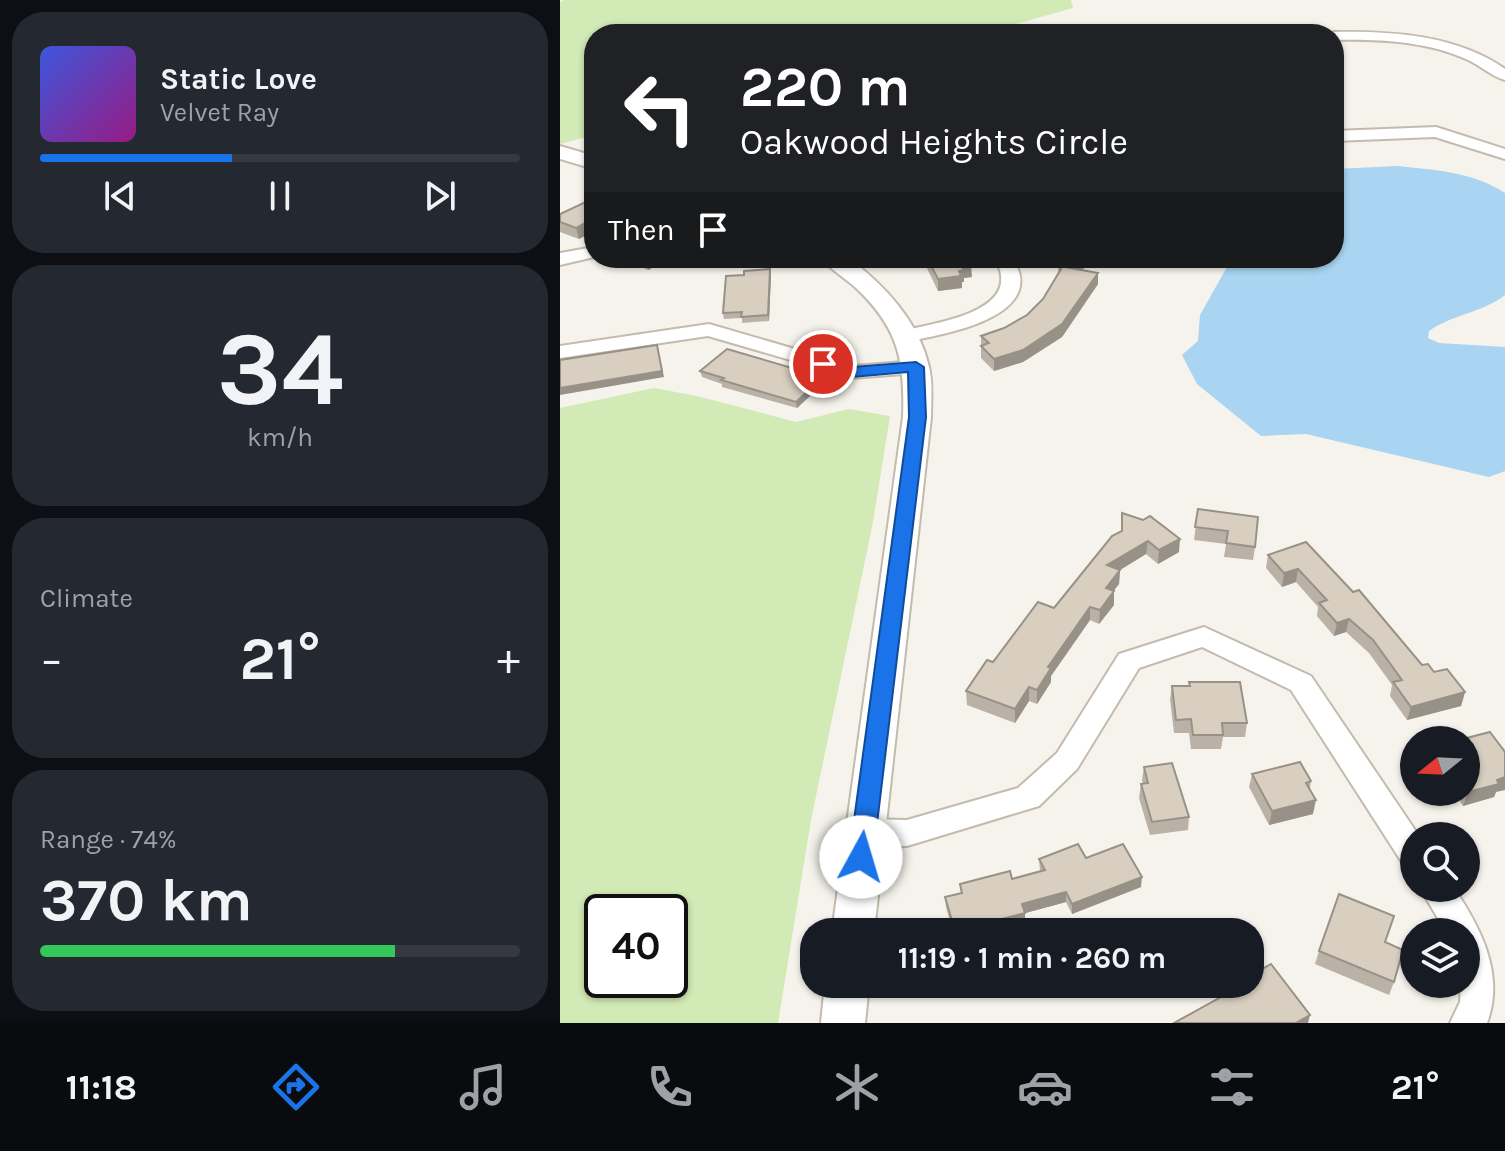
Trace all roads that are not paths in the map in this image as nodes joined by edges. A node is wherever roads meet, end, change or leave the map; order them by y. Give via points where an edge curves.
1 (1344, 35) edge
2 (1505, 76) edge
3 (1344, 136) edge
4 (560, 152) edge
5 (1505, 154) edge
6 (584, 160) edge
7 (584, 254) edge
8 (560, 259) edge
9 (846, 268) edge
10 (1011, 268) edge
11 (904, 336) junction
12 (560, 352) edge
13 (916, 367) junction
14 (864, 832) junction
15 (1400, 834) edge
16 (855, 918) edge
17 (846, 998) edge
18 (1477, 998) edge
19 (843, 1023) edge
20 (1468, 1023) edge

1 - 2 street via 1427,43 1488,61
3 - 5 street via 1436,132
4 - 6 street
7 - 8 street
9 - 11 street via 877,292
10 - 11 street via 1012,284 981,318
11 - 13 street
12 - 13 street via 709,330 852,372
13 - 14 street via 917,417
14 - 15 street via 907,833 1028,797 1067,761 1129,661 1204,637 1301,683
14 - 16 street
17 - 19 street
18 - 20 street

